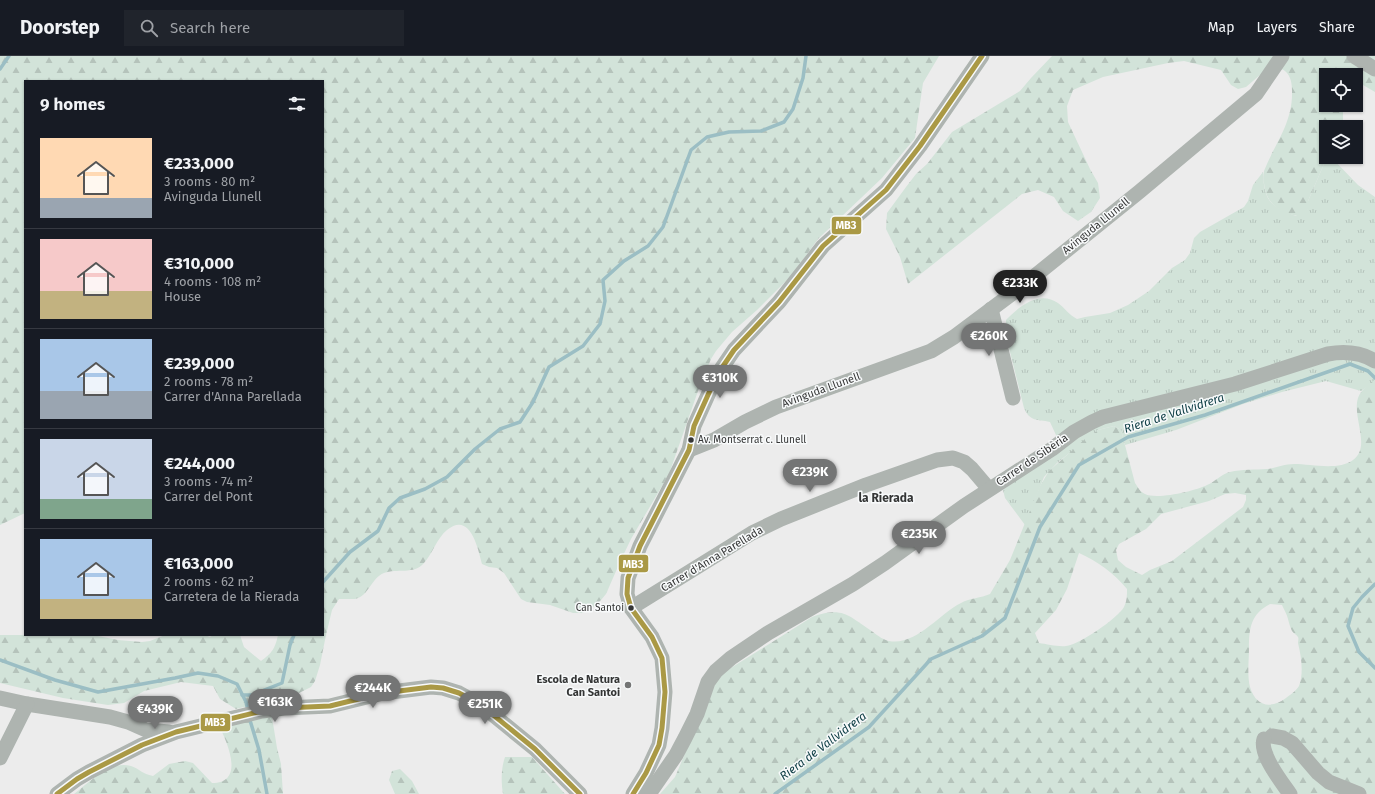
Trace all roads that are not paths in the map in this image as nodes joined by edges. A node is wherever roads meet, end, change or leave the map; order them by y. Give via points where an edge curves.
1 (982, 56) edge
2 (1282, 56) edge
3 (1354, 56) edge
4 (1375, 69) edge
5 (991, 309) junction
6 (1375, 361) edge
7 (1013, 398) dead end
8 (689, 450) junction
9 (989, 490) junction
10 (631, 608) junction
11 (0, 698) edge
12 (27, 704) junction
13 (123, 720) junction
14 (137, 727) junction
15 (176, 732) junction
16 (139, 747) junction
17 (0, 758) edge
18 (57, 794) edge
19 (580, 794) edge
20 (633, 794) edge
21 (648, 794) edge
22 (1290, 794) edge
23 (1359, 794) edge

1 - 8 street via 886,190 823,246 779,302 734,350 717,375 703,405 694,426
2 - 5 street, Avinguda Llunell via 1256,94 1139,192
3 - 4 street
5 - 7 street
5 - 8 street, Avinguda Llunell via 931,351 776,407 714,440
6 - 9 street, Carrer de Sibèria via 1357,353 1338,352 1235,384 1103,418 1083,426
8 - 10 street via 629,571 627,594
9 - 10 street, Carrer d'Anna Parellada via 964,462 953,458 937,460 866,485 752,533
9 - 21 street, Carrer de Sibèria via 853,584 768,633 727,661 708,682 686,738
10 - 20 street via 660,653 665,692 659,745
11 - 12 street
12 - 13 street
12 - 17 street
13 - 14 street
13 - 16 street via 131,729
14 - 15 street via 154,732
14 - 16 street via 142,735
15 - 16 street
15 - 19 street via 262,711 330,706 409,689 449,689 475,702 510,729
16 - 18 street via 76,779
22 - 23 street via 1263,749 1262,743 1268,737 1283,738 1292,743 1329,782

